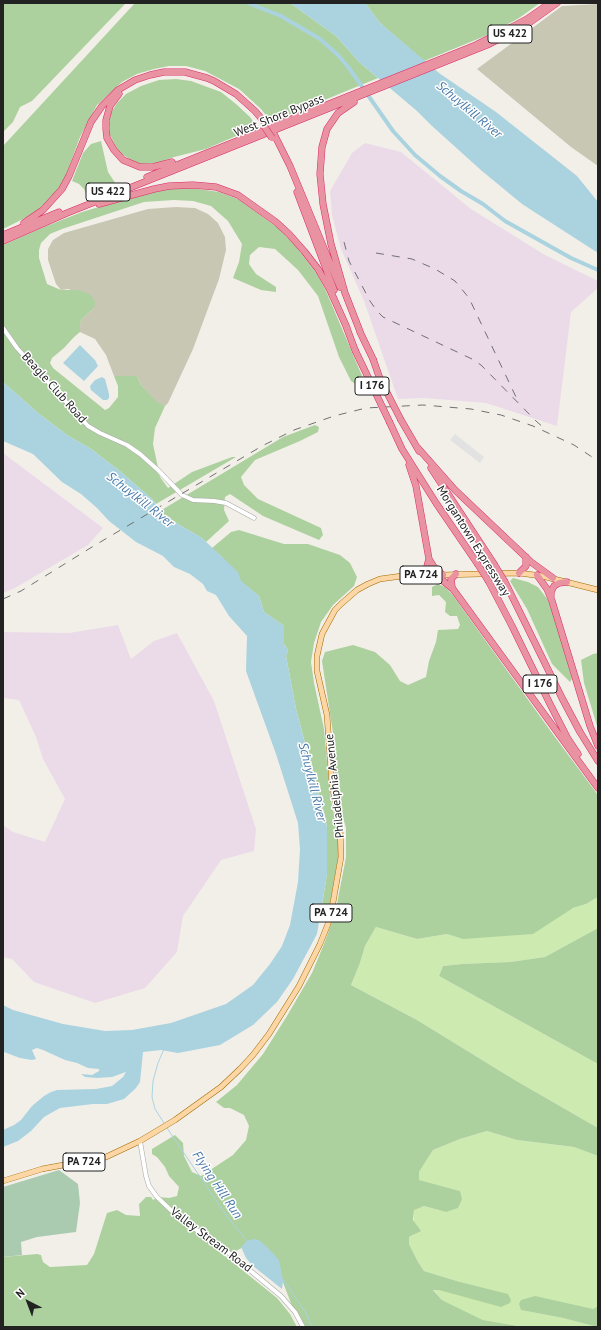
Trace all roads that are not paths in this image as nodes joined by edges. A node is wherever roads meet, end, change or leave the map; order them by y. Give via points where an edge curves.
1 (550, 3) edge
2 (557, 3) edge
3 (457, 54) junction
4 (361, 94) junction
5 (265, 125) junction
6 (273, 136) junction
7 (214, 149) junction
8 (67, 213) junction
9 (3, 235) edge
10 (3, 241) edge
11 (3, 328) edge
12 (347, 328) junction
13 (360, 334) junction
14 (417, 447) junction
15 (402, 449) junction
16 (254, 518) dead end
17 (526, 557) junction
18 (430, 559) junction
19 (519, 573) junction
20 (456, 574) junction
21 (420, 575) junction
22 (428, 575) junction
23 (443, 575) junction
24 (537, 575) junction
25 (553, 578) junction
26 (567, 582) junction
27 (452, 587) junction
28 (598, 590) edge
29 (551, 598) junction
30 (598, 746) edge
31 (598, 761) edge
32 (598, 783) edge
33 (598, 788) edge
34 (140, 1141) junction
35 (3, 1182) edge
36 (303, 1327) edge

1 - 3 highway, West Shore Bypass / US 422 via 512,27
2 - 3 highway, West Shore Bypass / US 422 via 509,34
3 - 4 highway, West Shore Bypass / US 422
3 - 4 highway, West Shore Bypass / US 422
4 - 7 highway, West Shore Bypass / US 422
4 - 8 highway, West Shore Bypass / US 422
4 - 13 highway via 329,125 322,143 320,164 323,204 331,244
5 - 6 highway, bridge
5 - 7 highway via 226,91 206,81 185,75 157,76 136,83 118,95 108,110 106,129 109,142 119,157 135,166 159,166
5 - 9 highway via 241,99 207,78 186,72 171,72 156,73 135,80 112,95 97,112 67,180 52,202 34,217
6 - 12 highway via 290,174
6 - 13 highway via 290,166
7 - 9 highway, West Shore Bypass / US 422
8 - 10 highway, West Shore Bypass / US 422
8 - 12 highway via 169,186 204,186 230,192 247,200 276,222 304,251 330,290
11 - 16 street, Beagle Club Road via 17,348 88,426 140,454 182,495 193,500 226,503
12 - 15 highway, Morgantown Expressway / I 176, bridge
13 - 14 highway, Morgantown Expressway / I 176, bridge via 380,379
14 - 17 highway via 455,490
14 - 31 highway, Morgantown Expressway / I 176, bridge via 505,582 562,698
15 - 18 highway via 415,481
15 - 32 highway, Morgantown Expressway / I 176, bridge via 478,563 568,739
17 - 19 highway via 526,566
17 - 25 highway
18 - 21 highway via 426,570
18 - 23 highway via 434,568
19 - 20 main road, Philadelphia Avenue / PA 724
19 - 24 main road, Philadelphia Avenue / PA 724
20 - 23 main road, Philadelphia Avenue / PA 724
20 - 27 highway via 451,581
21 - 22 main road, Philadelphia Avenue / PA 724
21 - 34 main road, Philadelphia Avenue / PA 724 via 380,579 357,590 335,610 322,634 317,650 341,845 337,882 328,924 320,944 279,1018 257,1050 232,1077 210,1095
22 - 23 main road, Philadelphia Avenue / PA 724
22 - 27 highway
24 - 25 main road, Philadelphia Avenue / PA 724
24 - 29 highway
25 - 26 main road, Philadelphia Avenue / PA 724
26 - 28 main road, Philadelphia Avenue / PA 724
26 - 29 highway via 554,586
27 - 33 highway
29 - 30 highway
34 - 35 main road, Philadelphia Avenue / PA 724 via 100,1159 42,1169
34 - 36 street, Valley Stream Road via 148,1182 157,1197 177,1216 273,1288 291,1307

